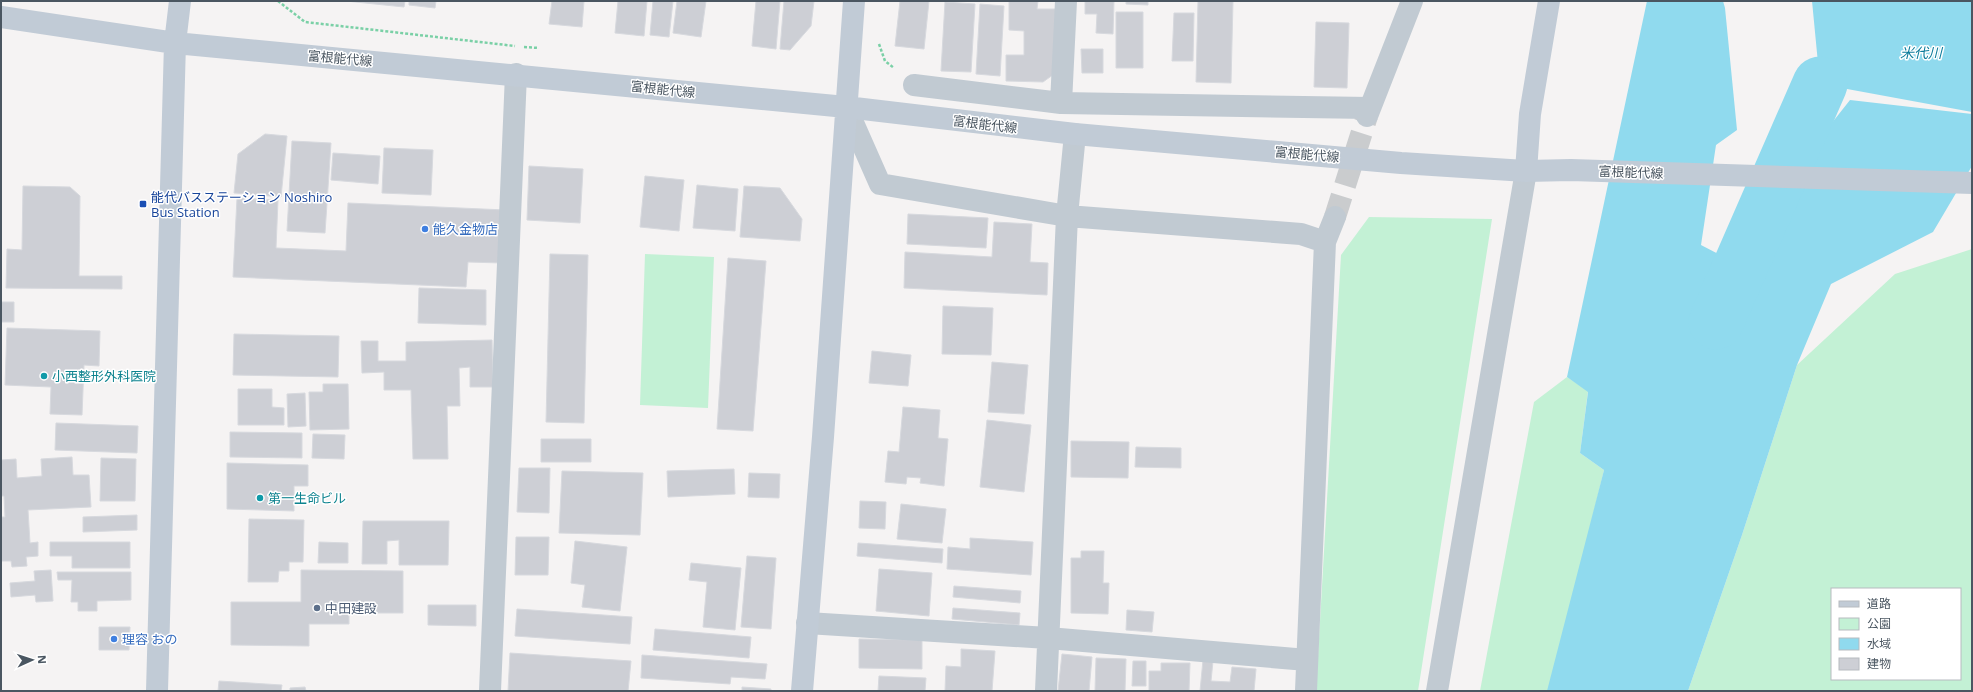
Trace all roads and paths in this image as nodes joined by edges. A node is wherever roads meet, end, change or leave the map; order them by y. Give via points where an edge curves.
1 (180, 1) edge
2 (854, 1) edge
3 (1066, 1) edge
4 (1412, 1) edge
5 (1549, 1) edge
6 (1, 17) edge
7 (879, 42) dead end
8 (175, 44) junction
9 (516, 74) junction
10 (914, 85) joint
11 (1061, 103) junction
12 (846, 107) junction
13 (1075, 134) junction
14 (1526, 171) junction
15 (1972, 183) edge
16 (1067, 216) junction
17 (1335, 217) tunnel mouth
18 (1325, 242) junction
19 (807, 623) junction
20 (1048, 638) junction
21 (1307, 660) junction
22 (157, 691) edge
23 (490, 691) edge
24 (802, 691) edge
25 (1046, 691) edge
26 (1306, 691) edge
27 (1438, 691) edge

1 - 8 main road
2 - 12 main road
3 - 11 street
4 - 11 street via 1369,112
5 - 14 main road via 1530,114
6 - 8 main road, 富根能代線
7 - 10 path via 885,61
8 - 9 main road, 富根能代線
8 - 22 main road
9 - 12 main road, 富根能代線
9 - 23 street
10 - 11 street
12 - 13 main road, 富根能代線
12 - 16 street via 880,184
12 - 19 main road
13 - 14 main road, 富根能代線 via 1401,163
13 - 16 street
14 - 15 main road, 富根能代線 via 1571,170
14 - 27 street
16 - 18 street via 1301,234
16 - 20 street
17 - 18 street
18 - 21 street
19 - 20 street
19 - 24 main road
20 - 21 street
20 - 25 street
21 - 26 street

